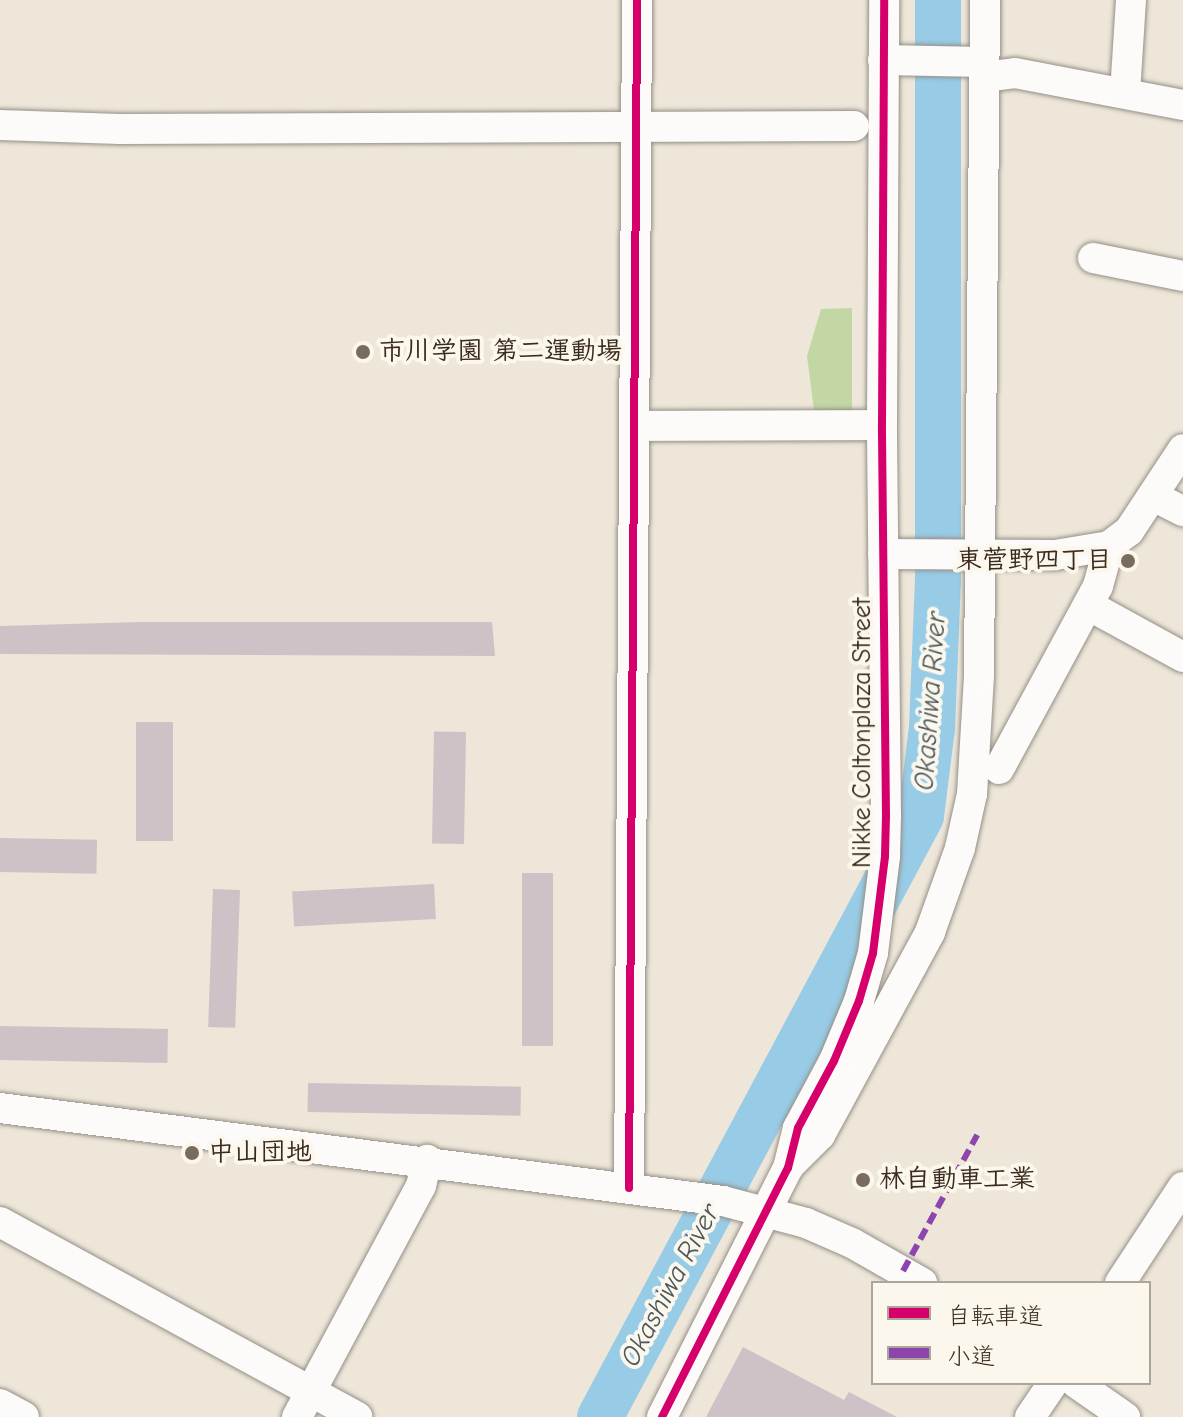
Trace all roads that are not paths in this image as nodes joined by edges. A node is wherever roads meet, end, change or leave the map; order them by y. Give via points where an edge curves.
1 (637, 0) edge
2 (884, 0) edge
3 (985, 0) edge
4 (1131, 0) edge
5 (883, 60) junction
6 (984, 70) junction
7 (1125, 93) junction
8 (1183, 105) edge
9 (0, 125) edge
10 (854, 126) dead end
11 (636, 127) junction
12 (1093, 258) dead end
13 (1183, 276) edge
14 (882, 425) junction
15 (635, 426) junction
16 (1183, 449) edge
17 (1153, 496) junction
18 (1183, 511) edge
19 (1109, 546) junction
20 (970, 553) junction
21 (892, 554) junction
22 (1088, 605) junction
23 (1183, 657) edge
24 (999, 769) dead end
25 (0, 1108) edge
26 (427, 1160) junction
27 (788, 1168) junction
28 (1183, 1187) edge
29 (629, 1188) junction
30 (753, 1207) junction
31 (0, 1222) edge
32 (918, 1281) edge
33 (1121, 1281) edge
34 (1052, 1385) edge
35 (1079, 1385) edge
36 (0, 1404) edge
37 (304, 1404) edge
38 (24, 1417) edge
39 (357, 1417) edge
40 (662, 1417) edge
41 (1030, 1417) edge
42 (1125, 1417) edge

1 - 11 street
2 - 5 street, Nikke Coltonplaza Street
3 - 6 street, Nikke Coltonplaza Street
4 - 7 street
5 - 6 street
5 - 14 street, Nikke Coltonplaza Street
6 - 7 street
6 - 20 street, Nikke Coltonplaza Street
7 - 8 street
9 - 11 street
10 - 11 street
11 - 15 street
12 - 13 street
14 - 15 street
14 - 21 street, Nikke Coltonplaza Street
15 - 29 street
16 - 17 street
17 - 18 street
17 - 19 street via 1129,531
19 - 20 street via 1055,555
19 - 22 street
20 - 21 street
20 - 27 street, Nikke Coltonplaza Street via 978,741 960,848 909,974 820,1135
21 - 27 street, Nikke Coltonplaza Street via 885,856 873,953 834,1061 798,1128
22 - 23 street
22 - 24 street
25 - 26 street
26 - 29 street
26 - 37 street via 421,1186
27 - 30 street, Nikke Coltonplaza Street
28 - 33 street
29 - 30 street
30 - 32 street via 852,1243
30 - 40 street, Nikke Coltonplaza Street
31 - 37 street
34 - 41 street
35 - 42 street
36 - 38 street
37 - 39 street

